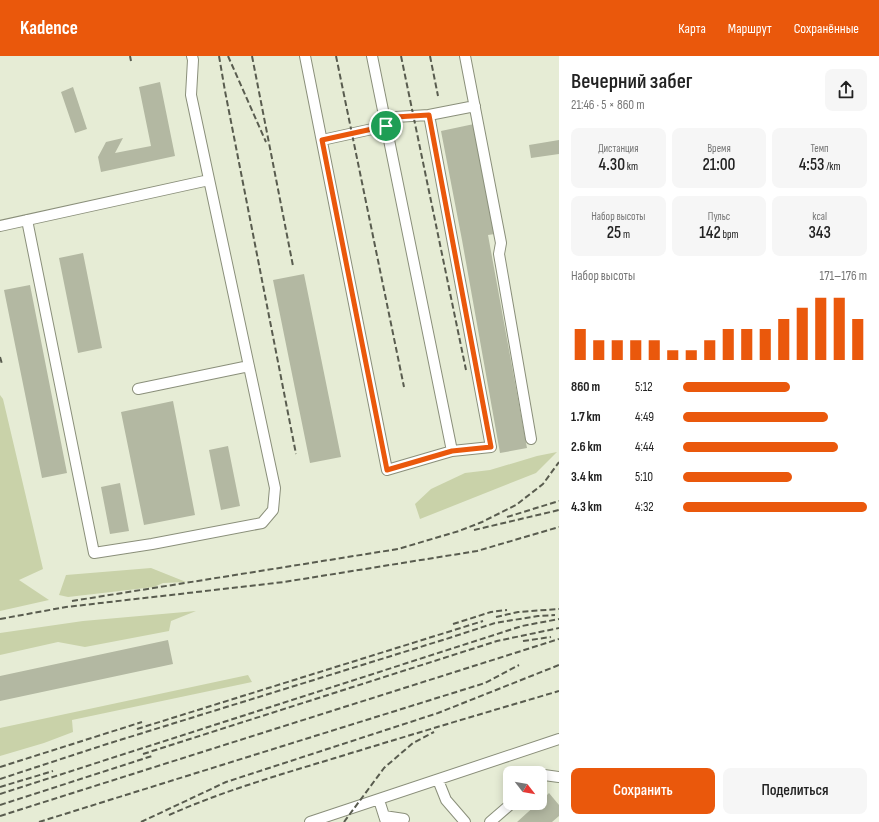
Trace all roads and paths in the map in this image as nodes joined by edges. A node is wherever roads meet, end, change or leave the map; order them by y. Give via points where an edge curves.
1 (192, 56) edge
2 (305, 56) edge
3 (372, 56) edge
4 (465, 56) edge
5 (475, 106) junction
6 (429, 115) junction
7 (386, 126) junction
8 (322, 140) junction
9 (209, 180) junction
10 (27, 220) junction
11 (0, 226) edge
12 (249, 366) junction
13 (138, 389) dead end
14 (531, 439) dead end
15 (452, 451) junction
16 (559, 739) edge
17 (547, 775) edge
18 (559, 777) edge
19 (438, 780) junction
20 (379, 800) junction
21 (504, 810) edge
22 (404, 818) dead end
23 (385, 819) edge
24 (310, 822) edge
25 (465, 822) edge
26 (490, 822) edge

1 - 9 street via 191,95
2 - 8 street
3 - 7 street
4 - 5 street
5 - 6 street
5 - 14 street via 501,243 499,254
6 - 7 street via 395,117
6 - 15 street via 491,447
7 - 8 street
7 - 15 street
8 - 15 street via 387,470
9 - 10 street
9 - 12 street
10 - 11 street
10 - 12 street via 94,554 262,523 273,510 275,488
12 - 13 street
16 - 19 street
17 - 18 street
19 - 20 street
19 - 25 street via 446,800
20 - 23 street
20 - 24 street
21 - 26 street
22 - 23 street

